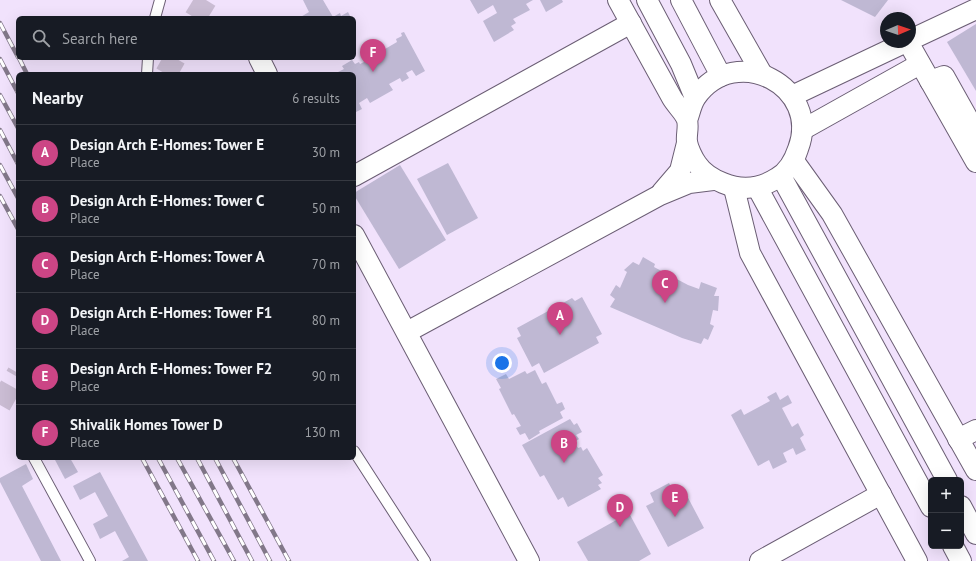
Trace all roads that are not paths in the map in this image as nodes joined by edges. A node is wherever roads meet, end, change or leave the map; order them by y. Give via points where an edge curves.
1 (160, 0) edge
2 (618, 0) edge
3 (647, 0) edge
4 (681, 0) edge
5 (720, 0) edge
6 (976, 9) edge
7 (156, 16) edge
8 (631, 23) junction
9 (916, 37) edge
10 (894, 48) edge
11 (910, 48) edge
12 (148, 60) edge
13 (260, 60) edge
14 (147, 72) edge
15 (266, 72) edge
16 (925, 73) junction
17 (762, 74) junction
18 (721, 76) junction
19 (792, 96) junction
20 (695, 98) junction
21 (687, 120) junction
22 (802, 130) junction
23 (976, 133) edge
24 (687, 143) junction
25 (794, 161) junction
26 (976, 162) edge
27 (356, 175) edge
28 (781, 176) junction
29 (713, 180) junction
30 (757, 187) junction
31 (734, 188) junction
32 (660, 195) junction
33 (356, 239) edge
34 (407, 332) junction
35 (976, 430) edge
36 (958, 439) junction
37 (356, 453) edge
38 (35, 460) edge
39 (976, 470) edge
40 (945, 477) edge
41 (880, 494) junction
42 (928, 500) edge
43 (964, 512) edge
44 (976, 534) edge
45 (954, 549) edge
46 (90, 561) edge
47 (425, 561) edge
48 (529, 561) edge
49 (760, 561) edge
50 (917, 561) edge
51 (961, 561) edge

1 - 7 lane
2 - 8 street
3 - 20 street via 681,64
4 - 18 street
5 - 17 street
6 - 9 street
8 - 21 street
8 - 27 street
10 - 19 street
11 - 16 street
12 - 14 lane
13 - 15 street
16 - 22 street
16 - 23 street via 944,76
16 - 26 street
17 - 18 street via 743,71
17 - 19 street via 778,82
18 - 20 street via 706,85
19 - 22 street via 801,117
20 - 21 street
21 - 24 street
22 - 25 street via 802,140
24 - 29 street via 697,163
24 - 32 street via 680,171
25 - 28 street
25 - 36 street via 832,214
28 - 30 street
28 - 40 street
29 - 31 street
29 - 32 street via 688,183
30 - 31 street
30 - 42 street
31 - 41 street via 750,253
32 - 34 street
33 - 34 street
34 - 48 street
35 - 36 street
36 - 39 street
37 - 47 lane
38 - 46 lane
41 - 49 street
41 - 50 street
43 - 44 street
45 - 51 street

